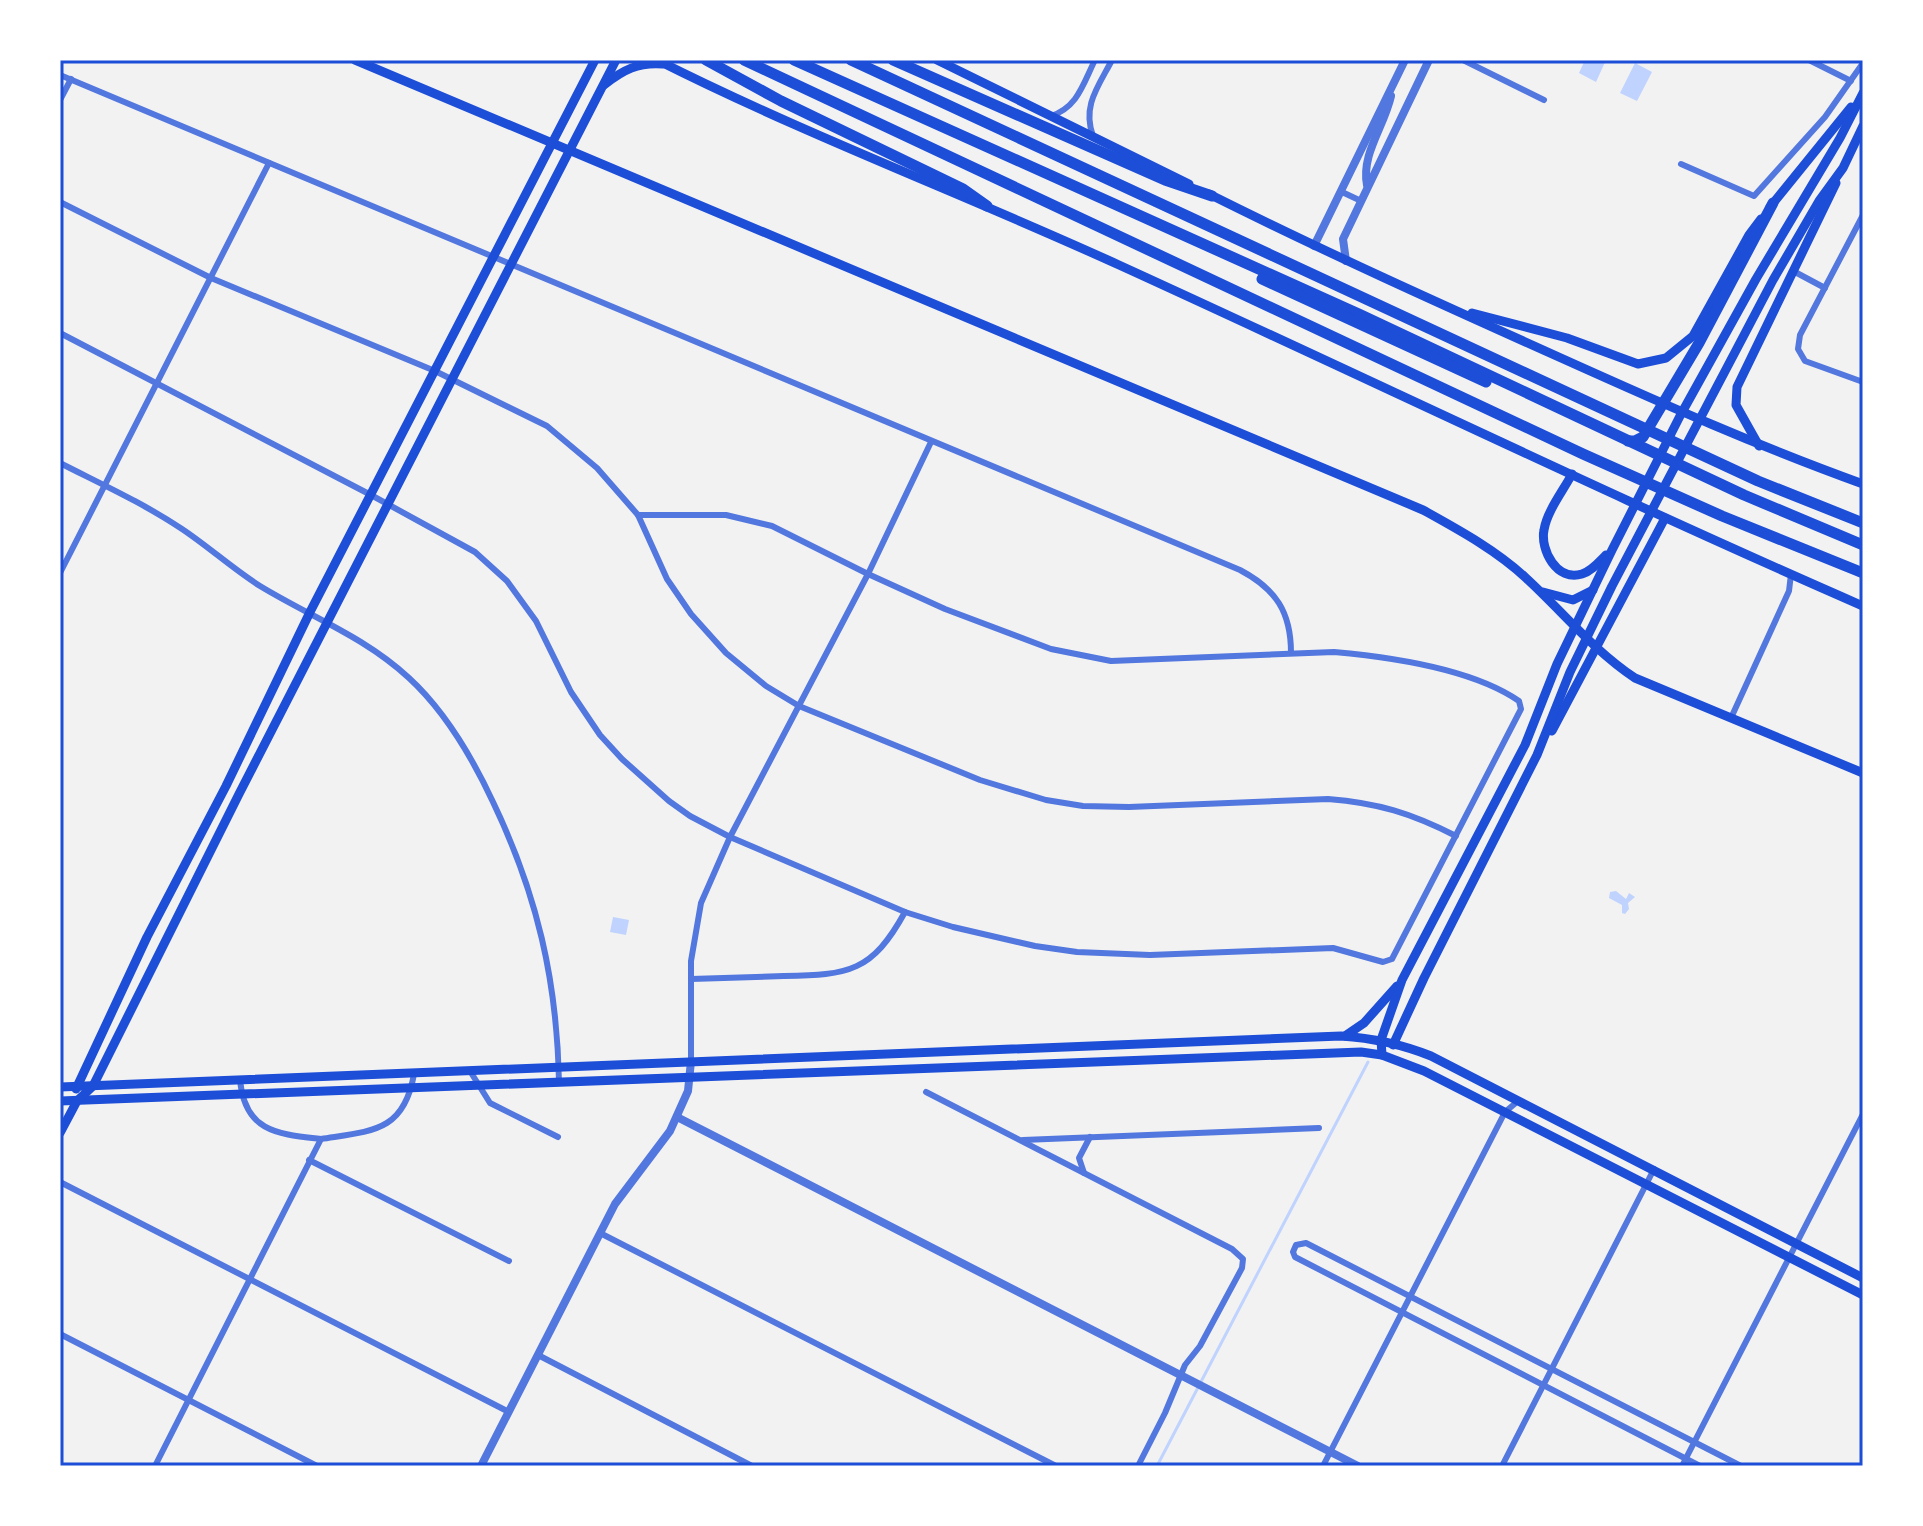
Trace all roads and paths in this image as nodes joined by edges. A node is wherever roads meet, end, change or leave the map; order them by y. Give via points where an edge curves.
1 (355, 60) edge
2 (616, 60) edge
3 (706, 60) edge
4 (744, 60) edge
5 (794, 60) edge
6 (851, 60) edge
7 (893, 60) edge
8 (937, 60) edge
9 (1095, 60) edge
10 (1112, 60) edge
11 (1405, 60) edge
12 (1429, 60) edge
13 (1463, 60) edge
14 (1809, 60) edge
15 (593, 62) edge
16 (662, 62) edge
17 (1863, 63) edge
18 (60, 75) edge
19 (71, 79) junction
20 (1851, 81) junction
21 (1393, 84) junction
22 (601, 88) junction
23 (1863, 93) edge
24 (60, 100) edge
25 (1544, 100) dead end
26 (1051, 116) junction
27 (1863, 126) edge
28 (1093, 136) junction
29 (553, 143) junction
30 (570, 150) junction
31 (269, 163) junction
32 (1681, 164) dead end
33 (1843, 168) junction
34 (1038, 172) junction
35 (1367, 186) junction
36 (1342, 192) junction
37 (1212, 196) junction
38 (1359, 200) junction
39 (60, 202) edge
40 (1773, 203) junction
41 (987, 206) junction
42 (1863, 215) edge
43 (1314, 246) junction
44 (493, 258) junction
45 (1346, 261) junction
46 (509, 265) junction
47 (1795, 272) junction
48 (211, 278) junction
49 (1825, 288) junction
50 (1438, 303) junction
51 (60, 333) edge
52 (435, 371) junction
53 (451, 379) junction
54 (1863, 382) edge
55 (157, 383) junction
56 (1614, 441) junction
57 (931, 442) junction
58 (1759, 446) junction
59 (1658, 461) junction
60 (60, 463) edge
61 (1674, 469) junction
62 (1572, 474) junction
63 (1863, 484) edge
64 (105, 485) junction
65 (371, 495) junction
66 (388, 504) junction
67 (638, 515) junction
68 (1665, 518) junction
69 (1863, 523) edge
70 (1863, 545) edge
71 (1613, 548) junction
72 (1863, 551) edge
73 (60, 573) edge
74 (1863, 573) edge
75 (868, 574) junction
76 (1791, 574) junction
77 (1593, 590) junction
78 (1539, 591) junction
79 (1863, 606) edge
80 (310, 612) junction
81 (328, 622) junction
82 (1575, 627) junction
83 (1586, 638) junction
84 (1596, 649) junction
85 (1291, 653) junction
86 (799, 706) junction
87 (1731, 718) junction
88 (1537, 755) junction
89 (1863, 773) edge
90 (226, 786) junction
91 (239, 794) junction
92 (1456, 836) junction
93 (730, 837) junction
94 (1475, 840) junction
95 (1490, 848) junction
96 (905, 912) junction
97 (147, 937) junction
98 (163, 946) junction
99 (691, 979) junction
100 (1402, 980) junction
101 (1345, 1036) junction
102 (1381, 1040) junction
103 (1162, 1043) junction
104 (1395, 1043) junction
105 (915, 1053) junction
106 (1382, 1055) junction
107 (1162, 1059) junction
108 (691, 1061) junction
109 (559, 1067) junction
110 (916, 1068) junction
111 (470, 1071) junction
112 (414, 1074) junction
113 (689, 1077) junction
114 (240, 1080) junction
115 (559, 1082) junction
116 (76, 1086) junction
117 (93, 1086) junction
118 (479, 1086) junction
119 (60, 1087) edge
120 (411, 1088) junction
121 (926, 1092) dead end
122 (241, 1095) junction
123 (60, 1101) edge
124 (77, 1101) junction
125 (1518, 1101) junction
126 (1505, 1112) junction
127 (1863, 1114) edge
128 (677, 1117) junction
129 (1319, 1128) dead end
130 (60, 1133) edge
131 (558, 1137) dead end
132 (1090, 1137) junction
133 (321, 1139) junction
134 (1019, 1140) junction
135 (309, 1160) junction
136 (1654, 1169) junction
137 (1084, 1173) junction
138 (60, 1182) edge
139 (1647, 1183) junction
140 (600, 1233) junction
141 (1797, 1244) junction
142 (1789, 1258) junction
143 (509, 1261) dead end
144 (1863, 1278) edge
145 (250, 1280) junction
146 (1863, 1295) edge
147 (1409, 1297) junction
148 (1402, 1313) junction
149 (60, 1334) edge
150 (538, 1355) junction
151 (1551, 1370) junction
152 (1180, 1374) junction
153 (1543, 1385) junction
154 (188, 1401) junction
155 (507, 1411) junction
156 (1694, 1442) junction
157 (1330, 1452) junction
158 (1684, 1462) edge
159 (155, 1466) edge
160 (317, 1466) edge
161 (481, 1466) edge
162 (752, 1466) edge
163 (1056, 1466) edge
164 (1138, 1466) edge
165 (1323, 1466) edge
166 (1358, 1466) edge
167 (1502, 1466) edge
168 (1700, 1466) edge
169 (1741, 1466) edge

1 - 29 main road
2 - 22 main road
3 - 41 highway via 963,189
4 - 74 highway via 1583,454
5 - 34 highway
6 - 69 highway via 1758,481
7 - 37 highway
8 - 26 main road
9 - 26 street via 1067,111
10 - 28 street via 1088,108
11 - 21 street
12 - 35 street
13 - 25 street
14 - 20 street
15 - 29 main road
16 - 22 main road via 631,67
16 - 41 main road via 760,110
17 - 20 street
18 - 19 street
19 - 24 street
19 - 31 street
20 - 32 street via 1754,196
21 - 35 street via 1383,126 1368,154
21 - 36 street
22 - 30 main road
23 - 40 main road
23 - 59 main road
26 - 28 main road
27 - 33 main road
28 - 37 main road
29 - 30 main road
29 - 44 main road
30 - 46 main road
30 - 78 main road via 1423,510 1490,549
31 - 44 street
31 - 48 street
33 - 47 main road
33 - 61 main road via 1804,226
34 - 56 highway
34 - 70 highway
35 - 38 street
36 - 38 street
36 - 43 street
37 - 43 main road
38 - 45 street via 1343,239
39 - 48 street
40 - 50 main road via 1749,235 1693,336 1666,358 1638,364 1567,338
40 - 56 highway via 1643,437
41 - 62 main road
42 - 49 street
43 - 45 main road
44 - 46 street
44 - 52 main road
45 - 50 main road
46 - 53 main road
46 - 57 street
47 - 49 street
47 - 58 main road via 1735,397
48 - 52 street
48 - 55 street
49 - 54 street via 1798,349 1805,361
50 - 58 main road
51 - 55 street
52 - 53 street
52 - 65 main road
53 - 66 main road
53 - 67 street via 562,437
55 - 64 street
55 - 65 street
56 - 59 highway
57 - 75 street
57 - 85 street via 1250,575 1282,608 1291,632
58 - 63 main road
59 - 61 highway
59 - 71 main road
60 - 64 street
61 - 72 highway
61 - 83 main road
62 - 68 main road
62 - 71 main road via 1544,529 1550,561 1564,572 1581,575
64 - 73 street
64 - 80 street via 183,530 262,587
65 - 66 street
65 - 80 main road
66 - 81 main road
66 - 93 street via 458,540 507,581 607,743 669,801
67 - 75 street via 726,515 762,523
67 - 86 street via 667,579 691,614 726,653
68 - 76 main road
68 - 84 main road
71 - 77 main road
75 - 85 street via 1051,649 1111,661
75 - 86 street
76 - 79 main road
76 - 87 street via 1789,591
77 - 78 main road via 1573,600
77 - 82 main road
78 - 82 main road
80 - 81 street
80 - 90 main road
81 - 91 main road
81 - 109 street via 410,678 449,724 484,782 522,866 539,922 553,990
82 - 83 main road
82 - 94 main road via 1539,716
83 - 84 main road
83 - 88 main road
84 - 87 main road via 1635,678
84 - 88 main road
85 - 92 street via 1406,661 1519,701 1519,716
86 - 92 street via 980,780 1046,800 1129,807 1357,801 1423,818
86 - 93 street
87 - 89 main road
88 - 95 main road
90 - 91 main road
90 - 97 main road
91 - 98 main road
92 - 96 street via 1392,959 1383,962 1333,948 1150,955 1077,952 992,938
93 - 96 street
93 - 99 street via 701,903
94 - 95 main road
94 - 100 main road
95 - 104 main road
96 - 99 street via 879,951 843,973
97 - 98 main road
97 - 116 main road
98 - 117 main road
99 - 108 street
100 - 101 main road via 1364,1023
100 - 102 main road
101 - 102 main road
101 - 103 main road
102 - 104 main road
102 - 106 main road
103 - 105 main road
103 - 107 main road
104 - 106 main road
104 - 125 main road
105 - 108 main road
105 - 110 main road
106 - 107 main road
106 - 126 main road
107 - 110 main road
108 - 109 main road
108 - 113 street
109 - 111 main road
109 - 115 street
110 - 113 main road
111 - 112 main road
111 - 118 street
112 - 114 main road
112 - 120 street
113 - 115 main road
113 - 128 street
114 - 117 main road
114 - 122 street
115 - 118 main road
116 - 117 main road
116 - 119 main road
116 - 124 main road
117 - 124 main road
118 - 120 main road
118 - 131 street via 490,1103
120 - 122 main road
120 - 133 street via 404,1108 383,1126
121 - 134 street
122 - 124 main road
122 - 133 street via 249,1114 264,1126
123 - 124 main road
124 - 130 main road
125 - 126 street
125 - 136 main road
126 - 139 main road
126 - 147 street
127 - 141 street
128 - 140 street
128 - 152 street
129 - 132 street
132 - 134 street
132 - 137 street via 1079,1158
133 - 135 street
134 - 137 street
135 - 143 street
135 - 145 street
136 - 139 street
136 - 141 main road
137 - 152 street via 1237,1251 1243,1259 1200,1346
138 - 145 street
139 - 142 main road
139 - 151 street
140 - 150 street
140 - 163 street
141 - 142 street
141 - 144 main road
142 - 146 main road
142 - 156 street
145 - 154 street
145 - 155 street
147 - 148 street
147 - 148 street via 1306,1243 1296,1245 1295,1257
147 - 151 street
148 - 153 street
148 - 157 street
149 - 154 street
150 - 155 street
150 - 162 street
151 - 153 street
151 - 156 street
152 - 157 street
152 - 164 street
153 - 158 street
153 - 167 street
154 - 159 street
154 - 160 street
155 - 161 street
156 - 158 street
156 - 169 street
157 - 165 street
157 - 166 street
158 - 168 street

